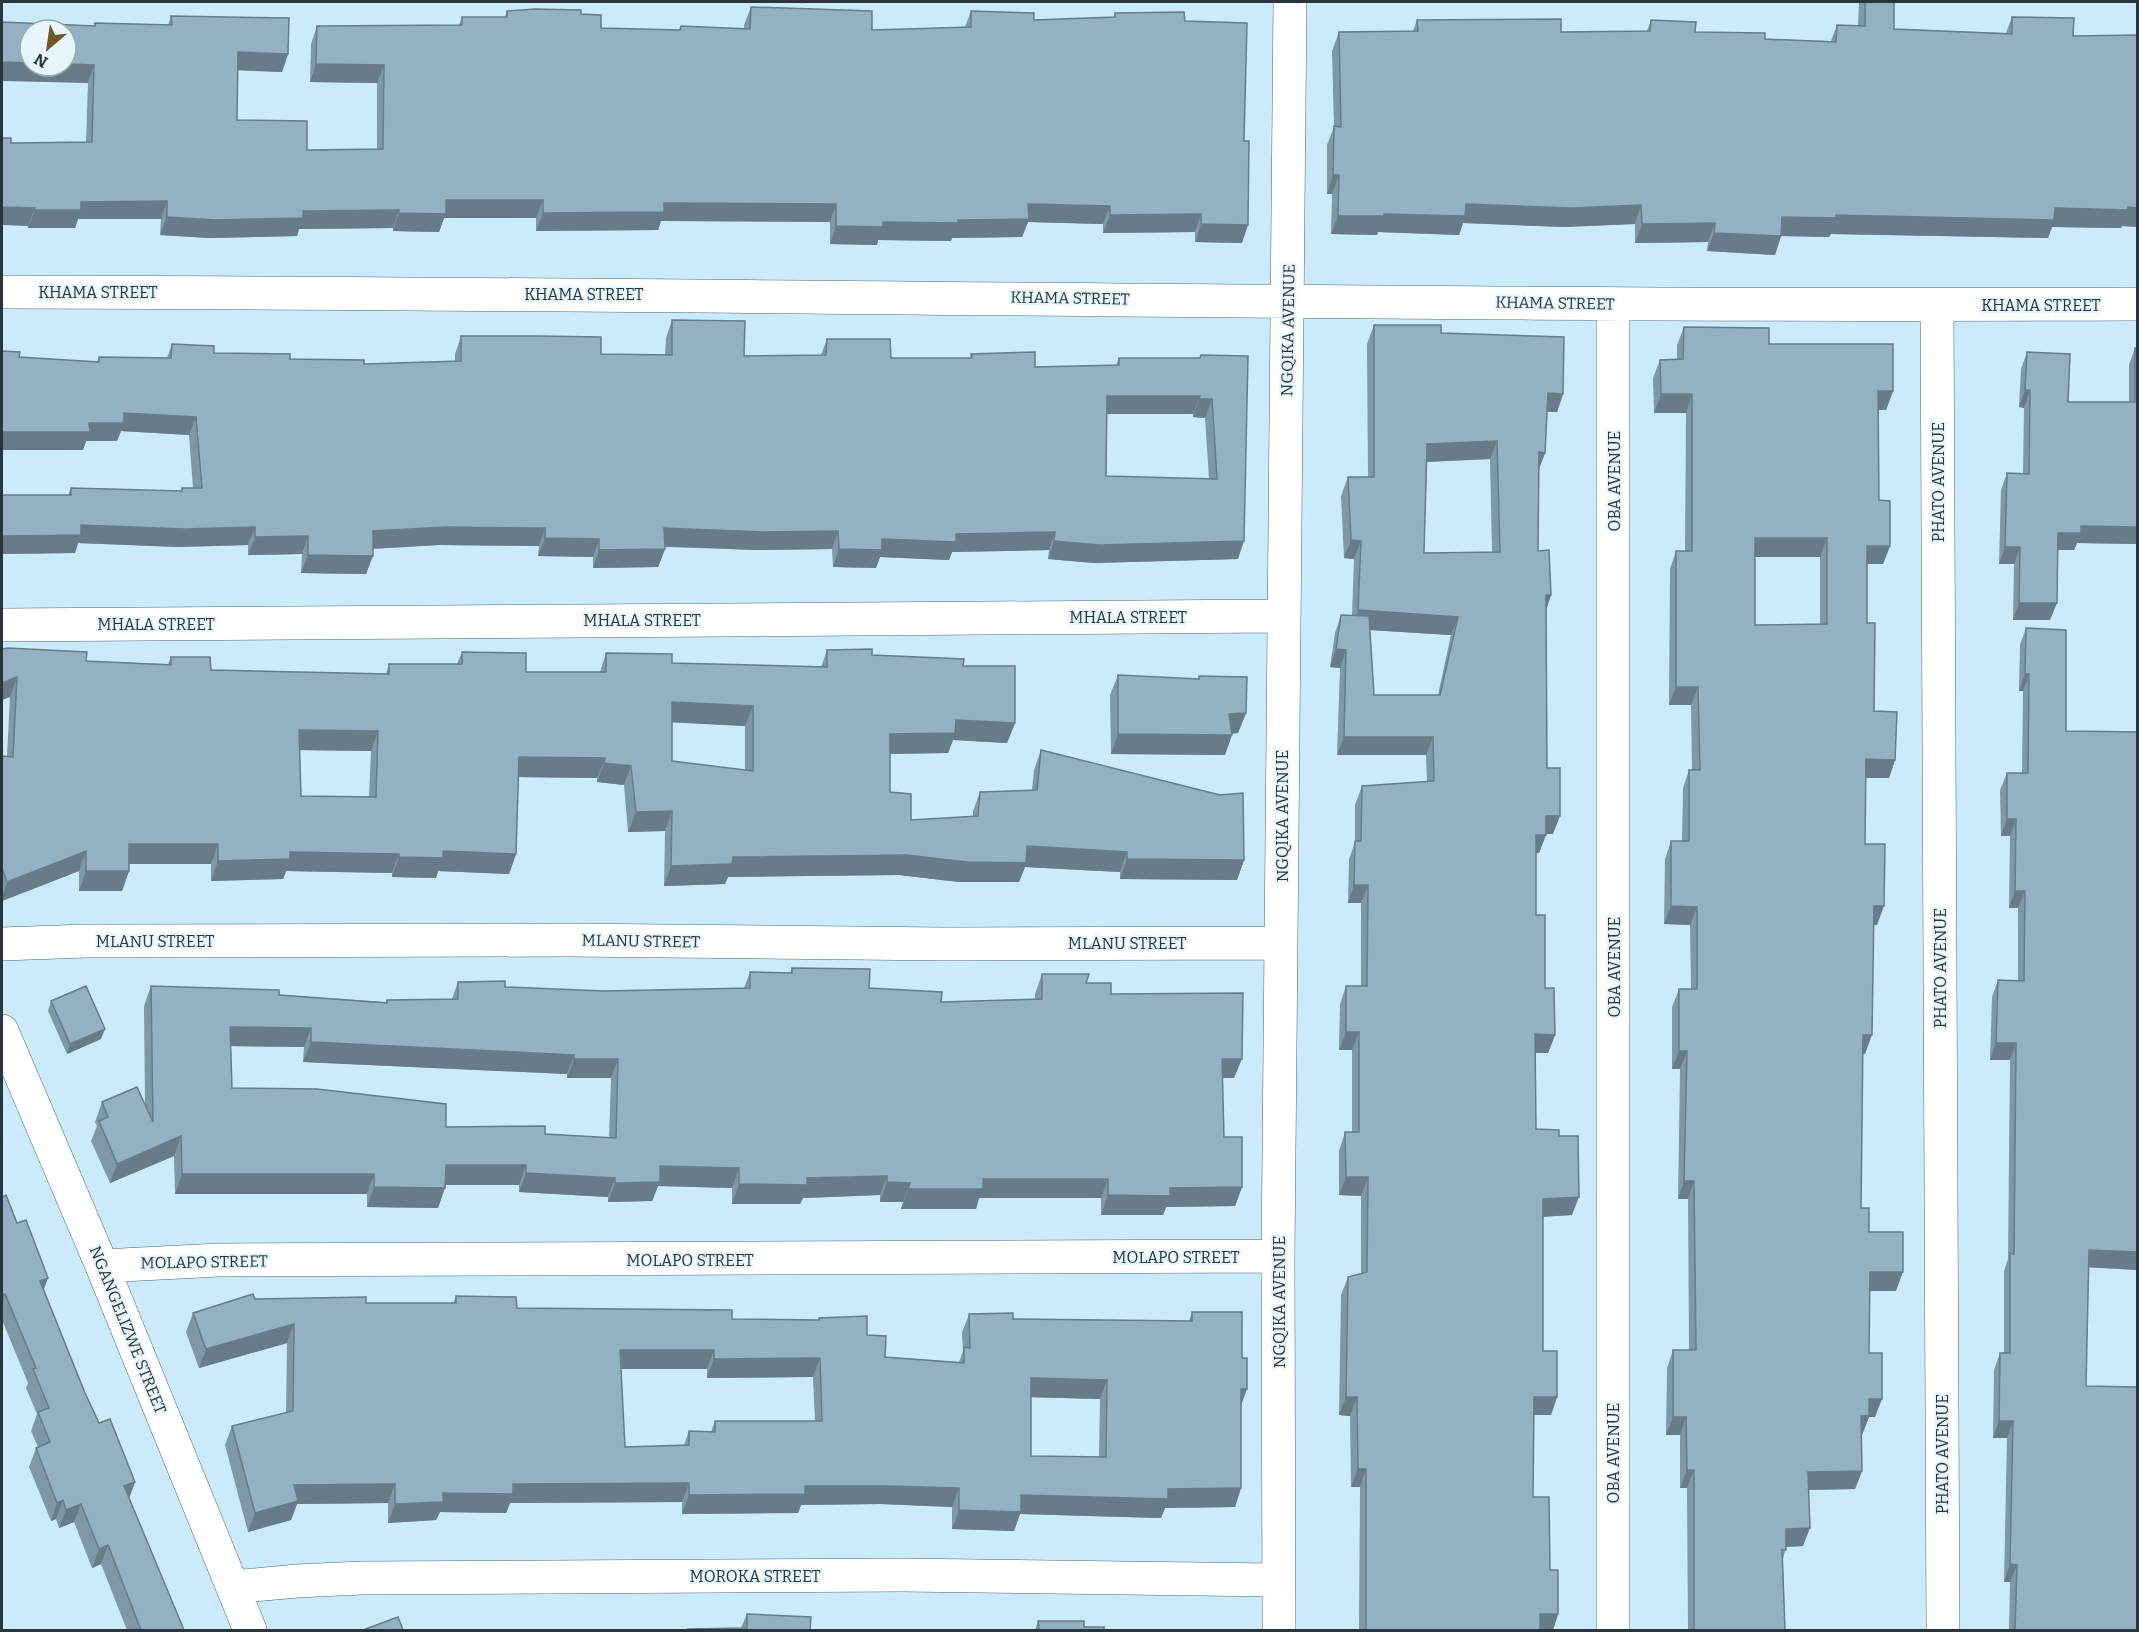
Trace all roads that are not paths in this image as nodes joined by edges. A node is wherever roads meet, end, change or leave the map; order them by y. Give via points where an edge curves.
1 (1290, 2) edge
2 (2, 292) edge
3 (1289, 300) junction
4 (1613, 304) junction
5 (2138, 304) edge
6 (1937, 305) junction
7 (1283, 616) junction
8 (2, 625) edge
9 (1281, 943) junction
10 (2, 944) edge
11 (2, 1031) edge
12 (1278, 1256) junction
13 (102, 1266) junction
14 (1278, 1580) junction
15 (233, 1587) junction
16 (250, 1630) edge
17 (1279, 1630) edge
18 (1613, 1630) edge
19 (1943, 1630) edge

1 - 3 street, NGQIKA AVENUE
2 - 3 street, KHAMA STREET
3 - 4 street, KHAMA STREET
3 - 7 street, NGQIKA AVENUE
4 - 6 street, KHAMA STREET
4 - 18 street, OBA AVENUE
5 - 6 street, KHAMA STREET
6 - 19 street, PHATO AVENUE
7 - 8 street, MHALA STREET
7 - 9 street, NGQIKA AVENUE
9 - 10 street, MLANU STREET via 522,940
9 - 12 street, NGQIKA AVENUE
11 - 13 street, NGANGELIZWE STREET
12 - 13 street, MOLAPO STREET via 219,1260
12 - 14 street, NGQIKA AVENUE
13 - 15 street, NGANGELIZWE STREET
14 - 15 street, MOROKA STREET via 902,1575 361,1578
14 - 17 street, NGQIKA AVENUE
15 - 16 street, NGANGELIZWE STREET

